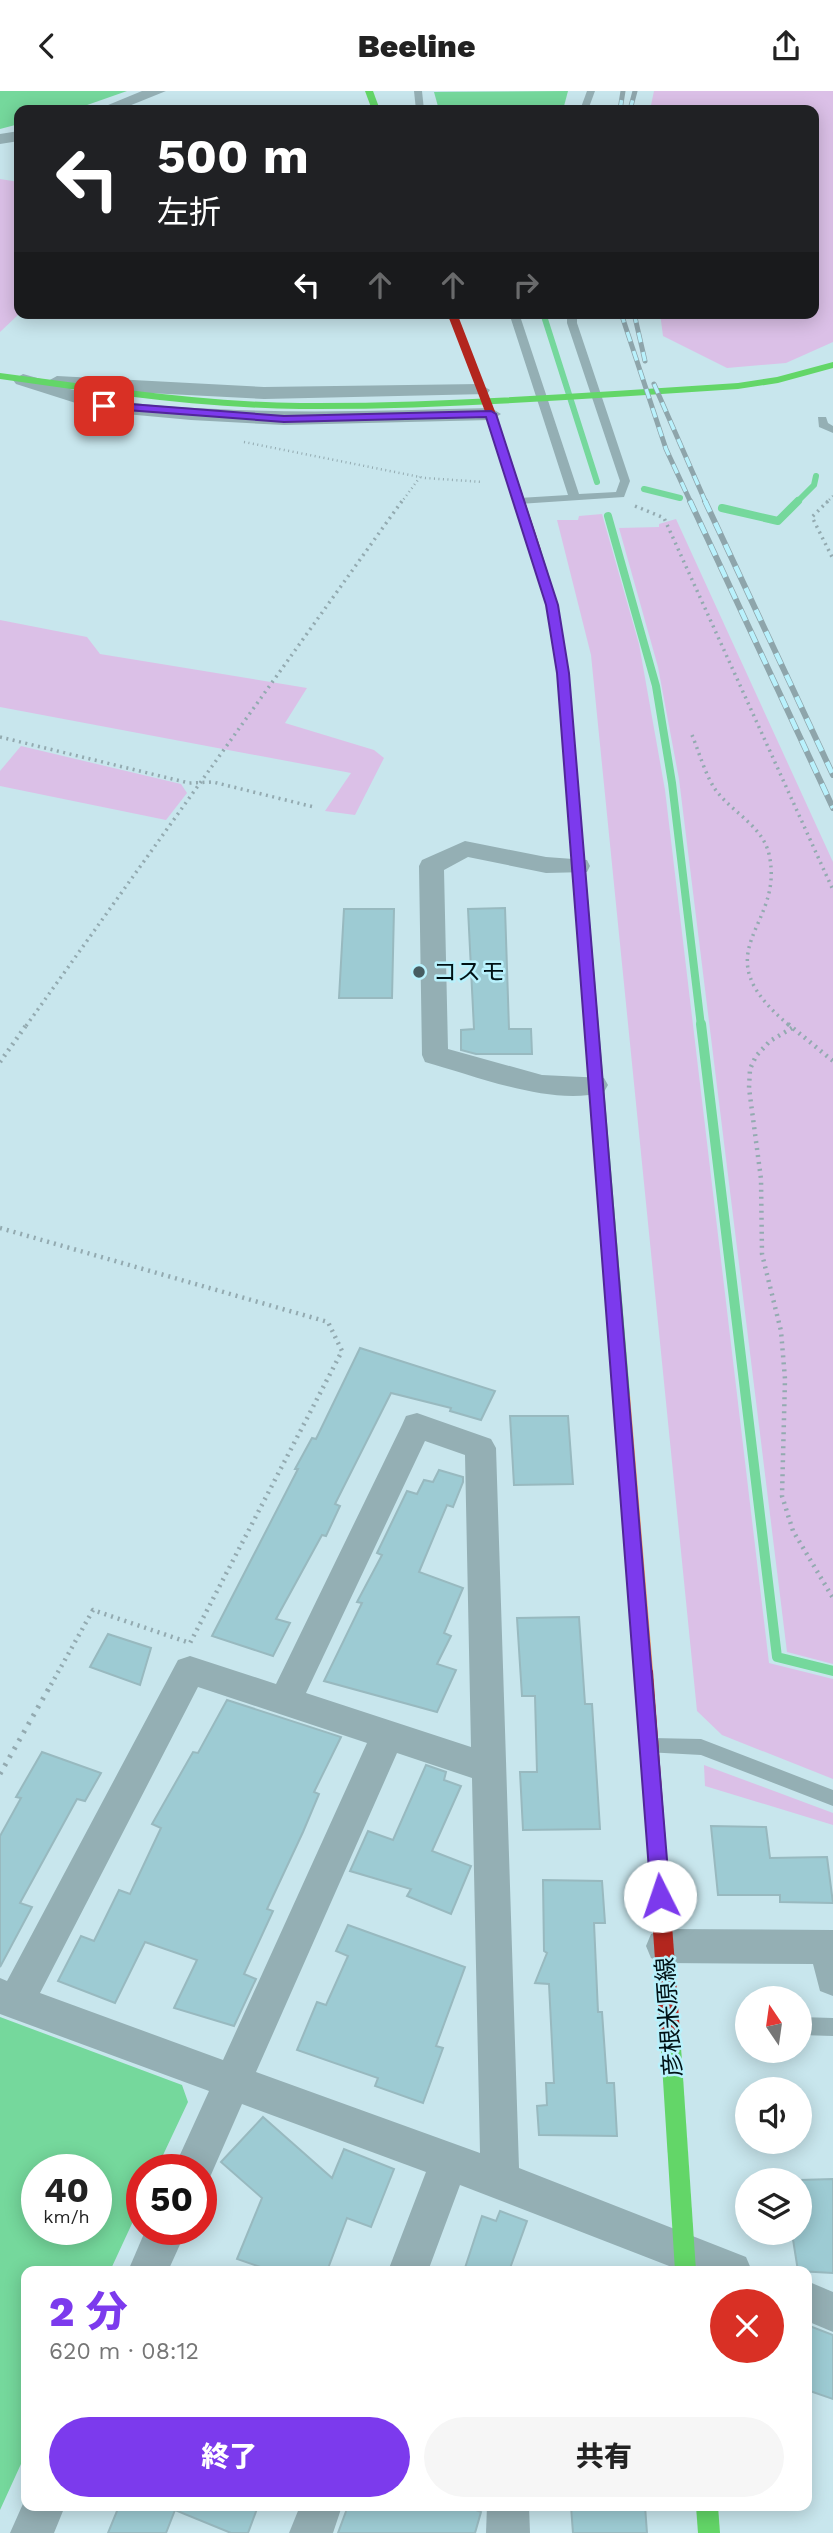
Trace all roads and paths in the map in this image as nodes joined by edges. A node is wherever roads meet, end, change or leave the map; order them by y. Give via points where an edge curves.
1 (158, 91) edge
2 (118, 105) edge
3 (454, 319) edge
4 (516, 319) edge
5 (572, 319) edge
6 (833, 365) edge
7 (0, 376) edge
8 (22, 380) junction
9 (480, 390) junction
10 (491, 414) junction
11 (822, 419) dead end
12 (833, 430) edge
13 (235, 440) dead end
14 (421, 477) junction
15 (512, 481) junction
16 (833, 496) edge
17 (575, 498) junction
18 (519, 501) junction
19 (631, 504) dead end
20 (833, 559) edge
21 (692, 735) dead end
22 (0, 737) edge
23 (202, 782) junction
24 (314, 807) dead end
25 (578, 866) junction
26 (833, 890) edge
27 (792, 1028) junction
28 (833, 1061) edge
29 (0, 1062) edge
30 (594, 1085) junction
31 (0, 1228) edge
32 (833, 1598) edge
33 (285, 1701) junction
34 (388, 1735) junction
35 (650, 1746) junction
36 (490, 1769) junction
37 (0, 1774) edge
38 (833, 1798) edge
39 (664, 1946) junction
40 (832, 1958) edge
41 (8, 1999) edge
42 (812, 2027) edge
43 (833, 2027) edge
44 (232, 2082) junction
45 (200, 2154) edge
46 (449, 2162) junction
47 (500, 2180) junction
48 (160, 2245) edge
49 (686, 2262) edge
50 (150, 2266) edge
51 (410, 2266) edge
52 (706, 2266) edge
53 (812, 2303) edge
54 (833, 2312) edge
55 (42, 2511) edge
56 (319, 2511) edge
57 (508, 2511) edge
58 (707, 2511) edge
59 (32, 2533) edge
60 (311, 2533) edge
61 (509, 2533) edge
62 (709, 2533) edge

1 - 2 street
3 - 9 main road, 彦根米原線
4 - 17 lane
5 - 17 lane via 625,481 620,495
6 - 8 main road via 738,386 427,404 279,405 126,396
7 - 8 main road
8 - 9 street via 264,393
8 - 10 street via 104,406 191,414 284,419
9 - 10 main road, 彦根米原線
10 - 15 main road, 彦根米原線
11 - 12 lane via 823,425
13 - 14 path
14 - 15 path
14 - 23 path
15 - 18 main road, 彦根米原線
16 - 20 path via 812,517
17 - 18 lane
18 - 25 main road, 彦根米原線 via 552,605 563,673
19 - 26 path via 664,518
21 - 27 path via 715,789 758,832 768,850 770,887 746,951 758,996
22 - 23 path via 190,783
23 - 24 path
23 - 29 path
25 - 30 main road, 彦根米原線
25 - 30 street via 546,865 465,849 431,866 435,1055 542,1084
27 - 28 path
27 - 32 path via 756,1056 749,1088 761,1179 762,1254 781,1331 785,1379 782,1496 793,1531
30 - 35 main road, 彦根米原線
31 - 37 path via 328,1322 342,1351 190,1643 93,1610
33 - 34 street
33 - 36 street via 417,1425 480,1448
33 - 41 street via 190,1670
34 - 36 street
34 - 44 street
35 - 38 lane via 701,1747
35 - 39 main road, 彦根米原線
36 - 47 street
39 - 40 street
39 - 49 main road, 彦根米原線
41 - 44 street
42 - 43 lane
44 - 45 street
44 - 46 street
46 - 47 street
46 - 51 street
47 - 49 street via 553,2213
48 - 50 street
49 - 52 street
53 - 54 street
55 - 59 street
56 - 60 street
57 - 61 street
58 - 62 main road

